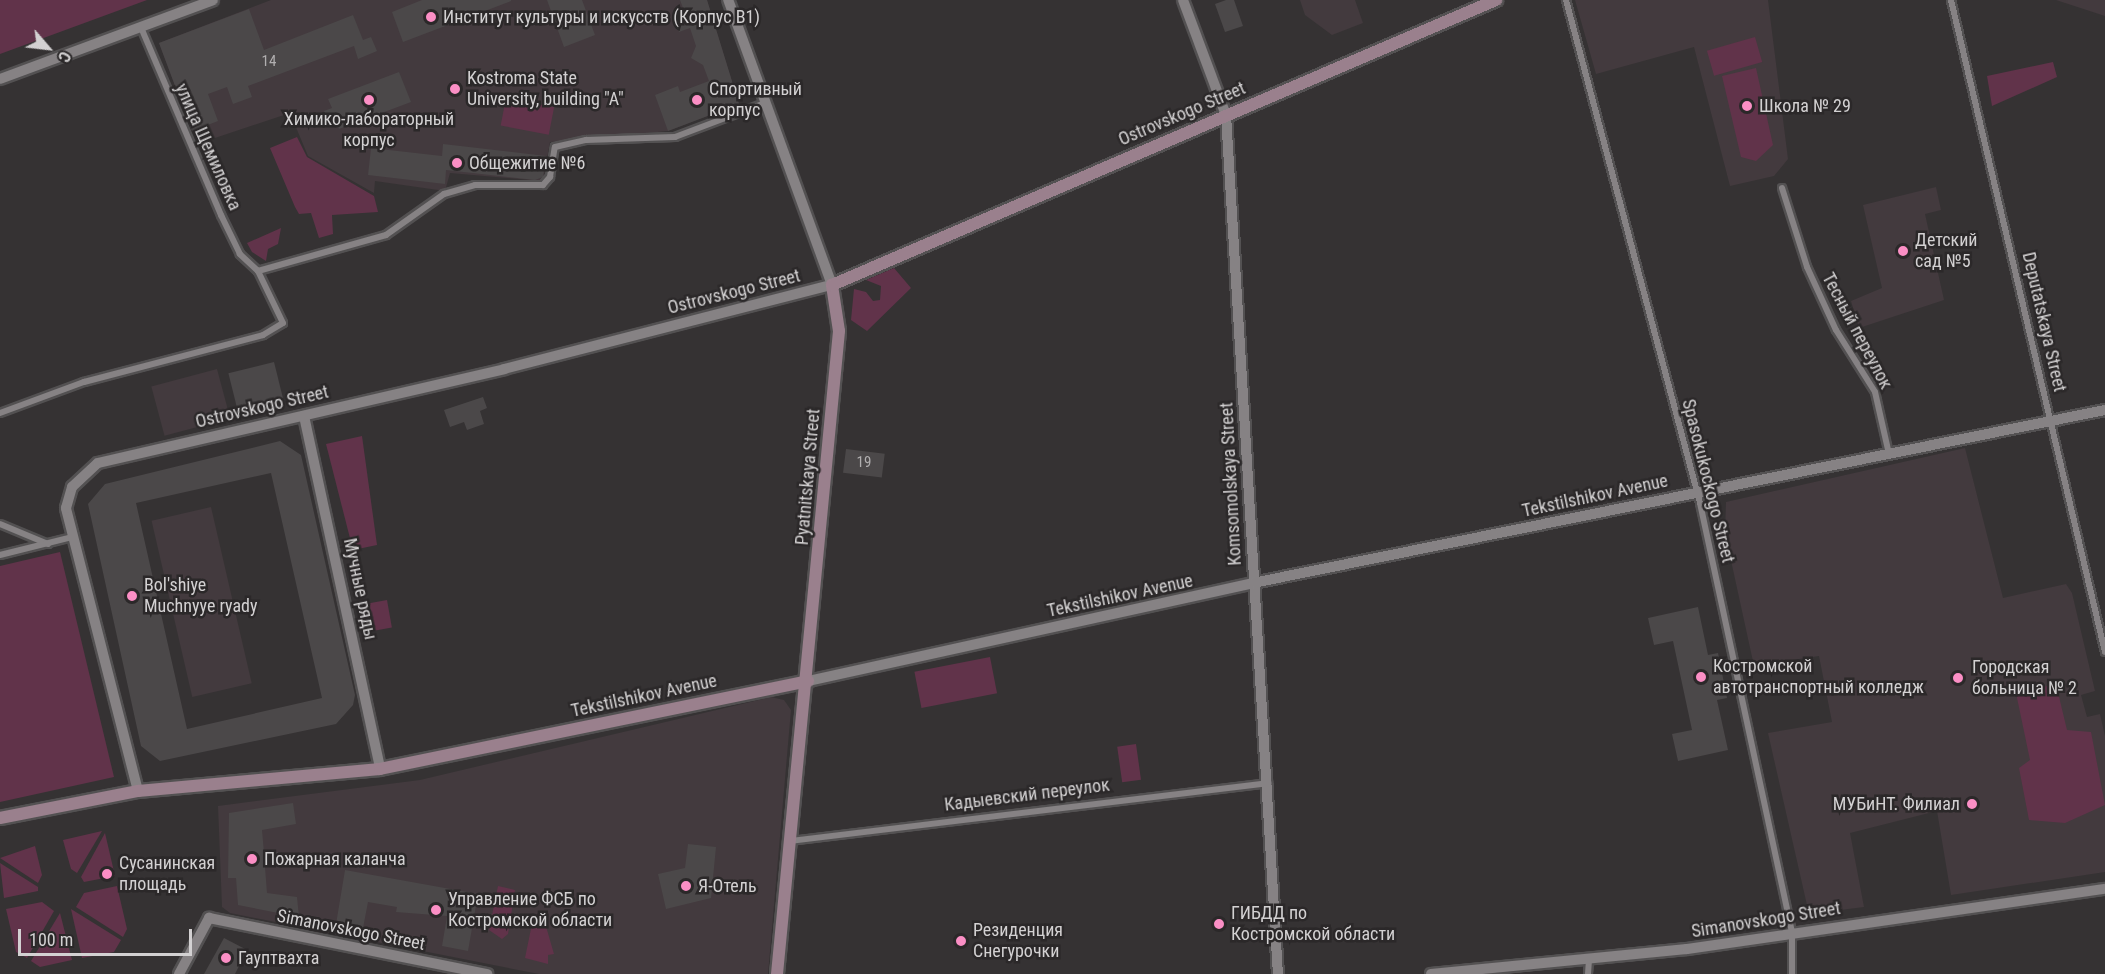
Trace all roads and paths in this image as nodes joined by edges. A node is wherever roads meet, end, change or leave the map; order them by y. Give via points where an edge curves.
1 (213, 0) edge
2 (728, 0) edge
3 (1183, 0) edge
4 (1496, 0) edge
5 (1566, 0) edge
6 (1951, 0) edge
7 (141, 27) junction
8 (0, 79) edge
9 (765, 103) junction
10 (1226, 115) junction
11 (1782, 188) dead end
12 (258, 271) junction
13 (832, 285) junction
14 (2105, 410) edge
15 (0, 413) edge
16 (304, 416) junction
17 (2052, 422) junction
18 (1889, 455) junction
19 (1697, 491) junction
20 (0, 524) edge
21 (72, 537) junction
22 (48, 544) junction
23 (0, 555) edge
24 (1253, 583) junction
25 (2105, 652) edge
26 (808, 681) junction
27 (380, 769) junction
28 (1269, 782) junction
29 (138, 791) junction
30 (0, 818) edge
31 (790, 842) junction
32 (2105, 889) edge
33 (1792, 931) junction
34 (1589, 958) junction
35 (179, 974) edge
36 (487, 974) edge
37 (777, 974) edge
38 (1278, 974) edge
39 (1431, 974) edge
40 (1588, 974) edge
41 (1792, 974) edge

1 - 7 street
2 - 9 street, Pyatnitskaya Street
3 - 10 street, Komsomolskaya Street
4 - 10 main road, Ostrovskogo Street
5 - 19 street, Spasokukoсkogo Street
6 - 17 street, Deputatskaya Street
7 - 8 street
7 - 12 street, улица Щемиловка via 221,215 240,254
9 - 12 street via 675,136 586,140 555,147 550,177 543,185 475,184 444,194 386,235
9 - 13 street, Pyatnitskaya Street
10 - 13 main road, Ostrovskogo Street
10 - 24 street, Komsomolskaya Street
11 - 18 street, Тесный переулок via 1807,267 1836,330 1875,392
12 - 15 street, улица Щемиловка via 283,324 263,335 84,382
13 - 16 street, Ostrovskogo Street
13 - 26 main road, Pyatnitskaya Street via 839,331
14 - 17 street, Tekstilshikov Avenue
16 - 21 street, Ostrovskogo Street via 98,463 72,487 66,508
16 - 27 street, Мучные ряды
17 - 18 street, Tekstilshikov Avenue
17 - 25 street, Deputatskaya Street
18 - 19 street, Tekstilshikov Avenue
19 - 24 street, Tekstilshikov Avenue
19 - 33 street, Spasokukoсkogo Street
20 - 22 street
21 - 22 street
21 - 29 street
22 - 23 street
24 - 26 street, Tekstilshikov Avenue
24 - 28 street, Komsomolskaya Street
26 - 27 main road, Tekstilshikov Avenue
26 - 31 main road, Pyatnitskaya Street
27 - 29 main road, Tekstilshikov Avenue
28 - 31 street, Кадыевский переулок
28 - 38 street, Komsomolskaya Street
29 - 30 main road, Tekstilshikov Avenue
31 - 37 main road, Pyatnitskaya Street
32 - 33 street, Simanovskogo Street
33 - 34 street, Simanovskogo Street via 1687,950
33 - 41 street, Spasokukoсkogo Street
34 - 39 street, Simanovskogo Street
34 - 40 street
35 - 36 street, Simanovskogo Street via 209,918

